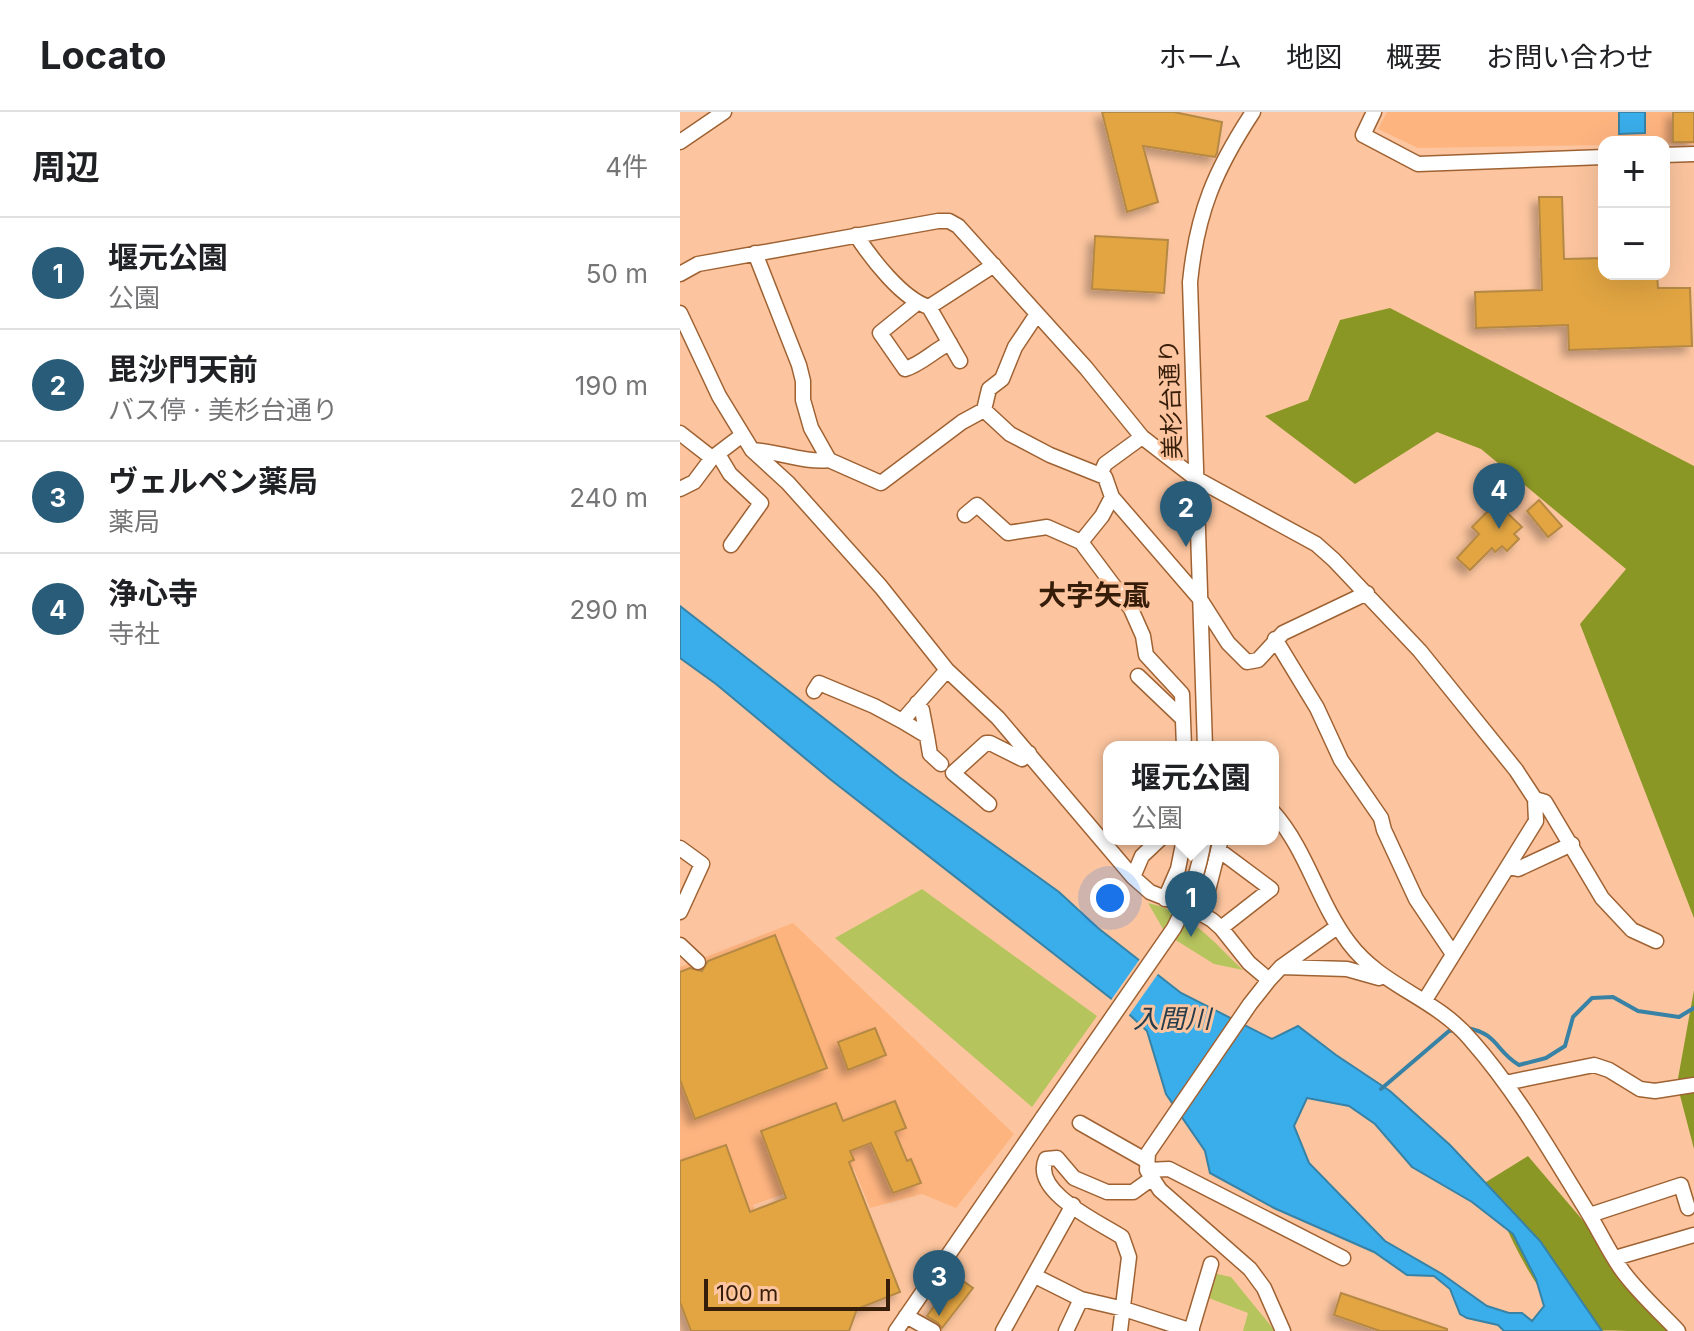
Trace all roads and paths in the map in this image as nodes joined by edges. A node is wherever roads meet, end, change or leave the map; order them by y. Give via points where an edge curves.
1 (724, 112) edge
2 (1253, 112) edge
3 (1374, 112) edge
4 (680, 142) edge
5 (1694, 154) edge
6 (1670, 155) edge
7 (1598, 157) edge
8 (856, 235) junction
9 (755, 253) junction
10 (994, 265) junction
11 (680, 274) edge
12 (923, 305) junction
13 (680, 313) edge
14 (1037, 314) junction
15 (950, 343) junction
16 (960, 361) dead end
17 (984, 410) junction
18 (680, 433) edge
19 (741, 436) junction
20 (1142, 437) junction
21 (752, 450) junction
22 (715, 456) junction
23 (829, 460) junction
24 (1101, 473) junction
25 (1195, 478) junction
26 (680, 489) edge
27 (1112, 497) junction
28 (965, 515) dead end
29 (1081, 542) junction
30 (731, 545) dead end
31 (1367, 593) junction
32 (1200, 599) junction
33 (1275, 639) junction
34 (947, 670) junction
35 (1138, 676) dead end
36 (814, 691) dead end
37 (917, 703) junction
38 (1182, 718) junction
39 (902, 721) junction
40 (927, 736) junction
41 (1184, 741) edge
42 (1208, 741) edge
43 (1029, 753) junction
44 (941, 764) dead end
45 (1535, 799) junction
46 (989, 804) dead end
47 (1279, 821) edge
48 (1103, 841) edge
49 (1572, 844) junction
50 (1106, 845) edge
51 (1154, 845) edge
52 (1183, 845) edge
53 (1203, 845) edge
54 (1220, 845) edge
55 (680, 848) edge
56 (1508, 867) junction
57 (1133, 877) junction
58 (1165, 899) junction
59 (680, 912) edge
60 (1202, 914) junction
61 (1337, 927) junction
62 (1221, 928) junction
63 (1656, 941) dead end
64 (680, 945) edge
65 (1453, 954) junction
66 (698, 962) dead end
67 (1281, 967) junction
68 (1269, 980) junction
69 (1389, 980) junction
70 (1425, 1000) junction
71 (1505, 1083) junction
72 (1694, 1085) edge
73 (1080, 1123) dead end
74 (1149, 1165) junction
75 (1073, 1205) junction
76 (1688, 1208) dead end
77 (1590, 1215) junction
78 (1694, 1235) edge
79 (1343, 1258) dead end
80 (1615, 1258) junction
81 (1211, 1264) dead end
82 (1035, 1276) junction
83 (1081, 1299) junction
84 (1124, 1309) junction
85 (906, 1316) junction
86 (896, 1331) edge
87 (933, 1331) edge
88 (1003, 1331) edge
89 (1066, 1331) edge
90 (1120, 1331) edge
91 (1192, 1331) edge
92 (1283, 1331) edge
93 (1678, 1331) edge

1 - 4 street
2 - 25 street, 美杉台通り via 1212,182 1193,254
3 - 7 street via 1363,135 1418,164
5 - 6 street
8 - 9 street
8 - 10 street via 949,221
8 - 12 street via 868,254
9 - 11 street via 698,264
9 - 23 street via 799,365 811,428
10 - 12 street
10 - 14 street
12 - 15 street
12 - 15 street via 880,333 905,369
13 - 19 street
14 - 17 street via 1002,379 989,389
14 - 20 street
15 - 16 street
17 - 23 street via 881,483
17 - 24 street via 1023,441
18 - 22 street
19 - 21 street
19 - 22 street
20 - 24 street via 1105,464
20 - 25 street
21 - 23 street
21 - 34 street via 881,587
22 - 26 street via 694,482
22 - 30 street via 761,503
24 - 27 street
25 - 31 street via 1316,544
25 - 32 street, 美杉台通り
27 - 29 street
27 - 32 street
28 - 29 street via 977,505 1008,533 1047,527
29 - 38 street via 1131,609 1146,655 1182,694
31 - 33 street
31 - 45 street via 1430,663
32 - 33 street via 1247,662 1258,660
32 - 42 street, 美杉台通り
33 - 65 street via 1341,760 1381,818 1416,899
34 - 37 street
34 - 43 street
35 - 38 street
36 - 39 street via 819,683
37 - 39 street
37 - 40 street
38 - 41 street
39 - 40 street
40 - 44 street via 930,754
43 - 46 street via 1022,759 986,743 953,773
43 - 48 street
45 - 49 street via 1545,802
45 - 56 street via 1536,821
47 - 61 street
49 - 56 street via 1518,869
49 - 63 street via 1602,898 1632,930
50 - 57 street
51 - 57 street
52 - 58 street
53 - 85 street, bridge via 1194,883 1174,928
54 - 60 street
54 - 62 street via 1271,889
55 - 59 street via 702,864
56 - 65 street
57 - 58 street
58 - 60 street
60 - 62 street
61 - 67 street
61 - 69 street via 1358,955
62 - 68 street
64 - 66 street
65 - 70 street
67 - 68 street
67 - 69 street via 1347,969
68 - 74 street
69 - 70 street
70 - 71 street via 1467,1035
71 - 72 street via 1594,1065 1640,1089
71 - 77 street
73 - 74 street
74 - 75 street via 1133,1192 1107,1192 1074,1178 1057,1158 1046,1159 1043,1175 1048,1185
74 - 79 street via 1169,1169
74 - 92 street via 1160,1190 1250,1269
75 - 82 street
75 - 84 street via 1122,1237 1128,1247
76 - 77 street via 1681,1185 1656,1200
77 - 80 street
78 - 80 street
80 - 93 street
81 - 91 street
82 - 83 street
82 - 88 street
83 - 84 street
83 - 89 street
84 - 90 street
84 - 91 street
85 - 86 street
85 - 87 street

